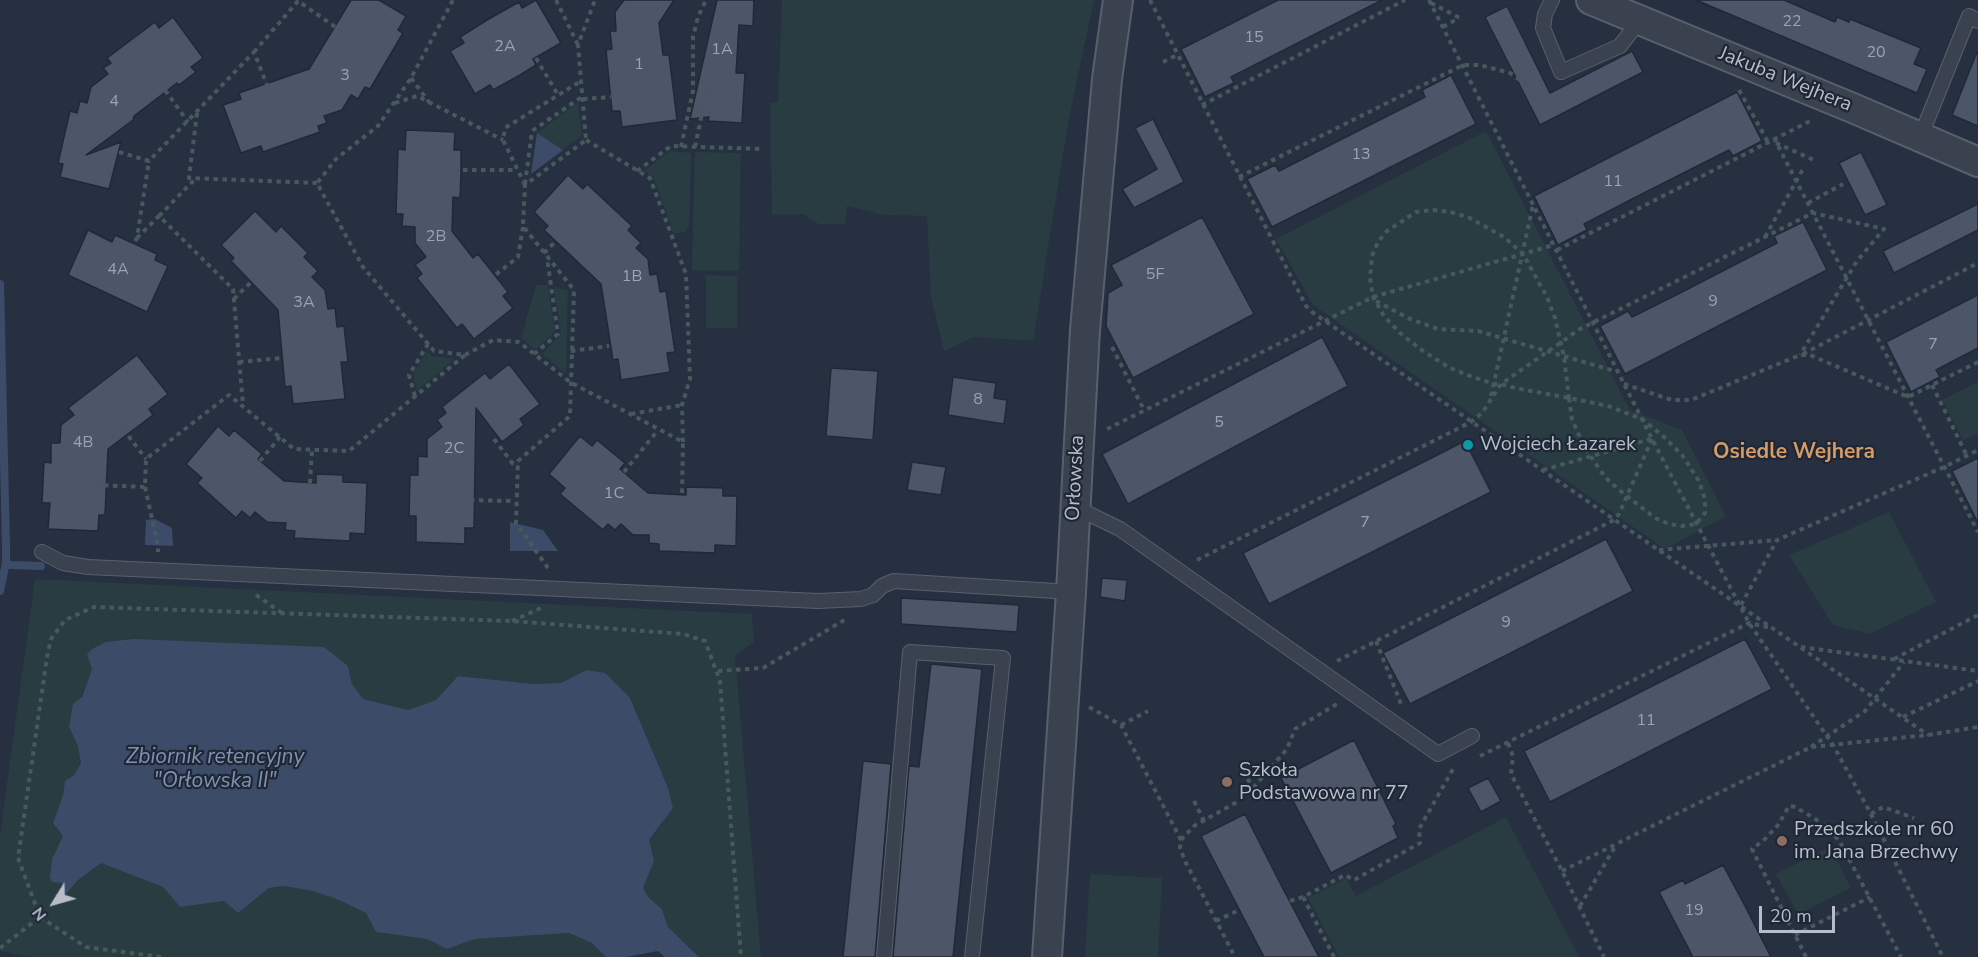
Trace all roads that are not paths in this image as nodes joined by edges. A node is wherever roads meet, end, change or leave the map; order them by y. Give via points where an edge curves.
1 (1118, 0) edge
2 (1552, 0) edge
3 (1591, 0) edge
4 (1640, 20) junction
5 (1978, 21) edge
6 (1920, 138) junction
7 (1978, 162) edge
8 (1074, 512) junction
9 (42, 552) dead end
10 (1071, 592) junction
11 (1472, 736) dead end
12 (884, 957) edge
13 (972, 957) edge
14 (1047, 957) edge

1 - 8 street, Orłowska via 1092,239
2 - 4 lane via 1543,28 1561,72 1620,46
3 - 4 street, Jakuba Wejhera
4 - 6 street, Jakuba Wejhera
5 - 6 lane via 1969,16
6 - 7 street, Jakuba Wejhera
8 - 10 street, Orłowska
8 - 11 lane via 1087,513 1120,529 1438,754
9 - 10 lane via 63,563 99,567 818,601 861,599 894,581
10 - 14 street, Orłowska
12 - 13 lane via 910,652 1003,658

